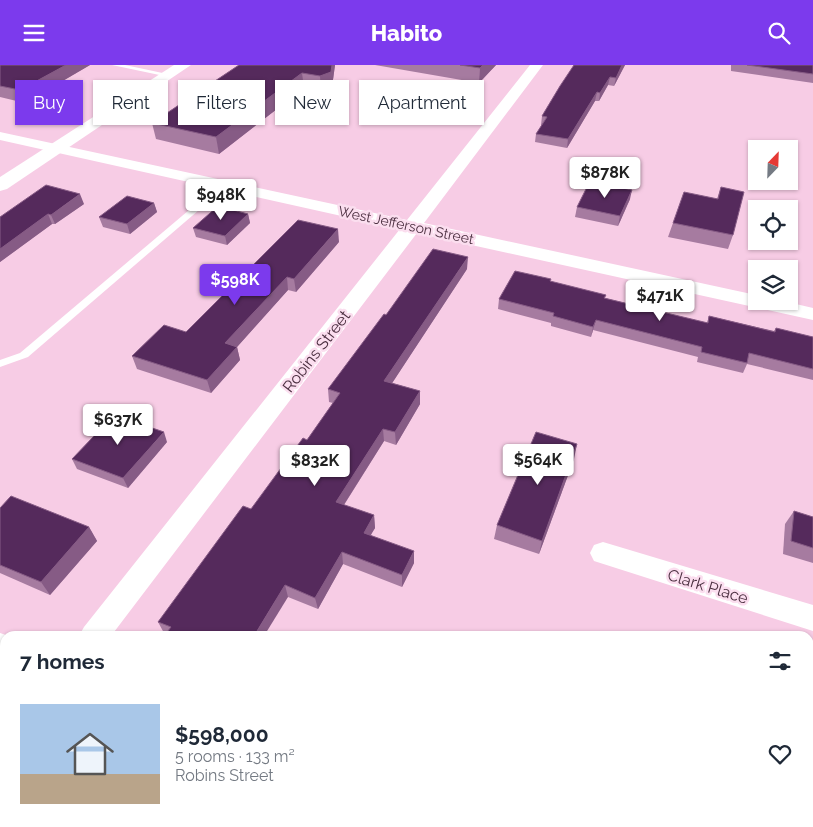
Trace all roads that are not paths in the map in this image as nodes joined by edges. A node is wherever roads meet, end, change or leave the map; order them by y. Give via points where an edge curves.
1 (115, 65) edge
2 (184, 65) edge
3 (537, 65) edge
4 (169, 75) junction
5 (0, 136) edge
6 (56, 148) junction
7 (0, 185) edge
8 (224, 185) junction
9 (412, 227) junction
10 (813, 314) edge
11 (0, 364) edge
12 (604, 553) dead end
13 (813, 618) edge
14 (98, 631) edge

1 - 4 lane
2 - 4 main road
3 - 9 street, Robins Street
4 - 6 main road
5 - 6 street, West Jefferson Street
6 - 7 main road
6 - 8 street, West Jefferson Street
8 - 9 street, West Jefferson Street
8 - 11 lane via 24,355
9 - 10 street, West Jefferson Street
9 - 14 street, Robins Street
12 - 13 street, Clark Place

